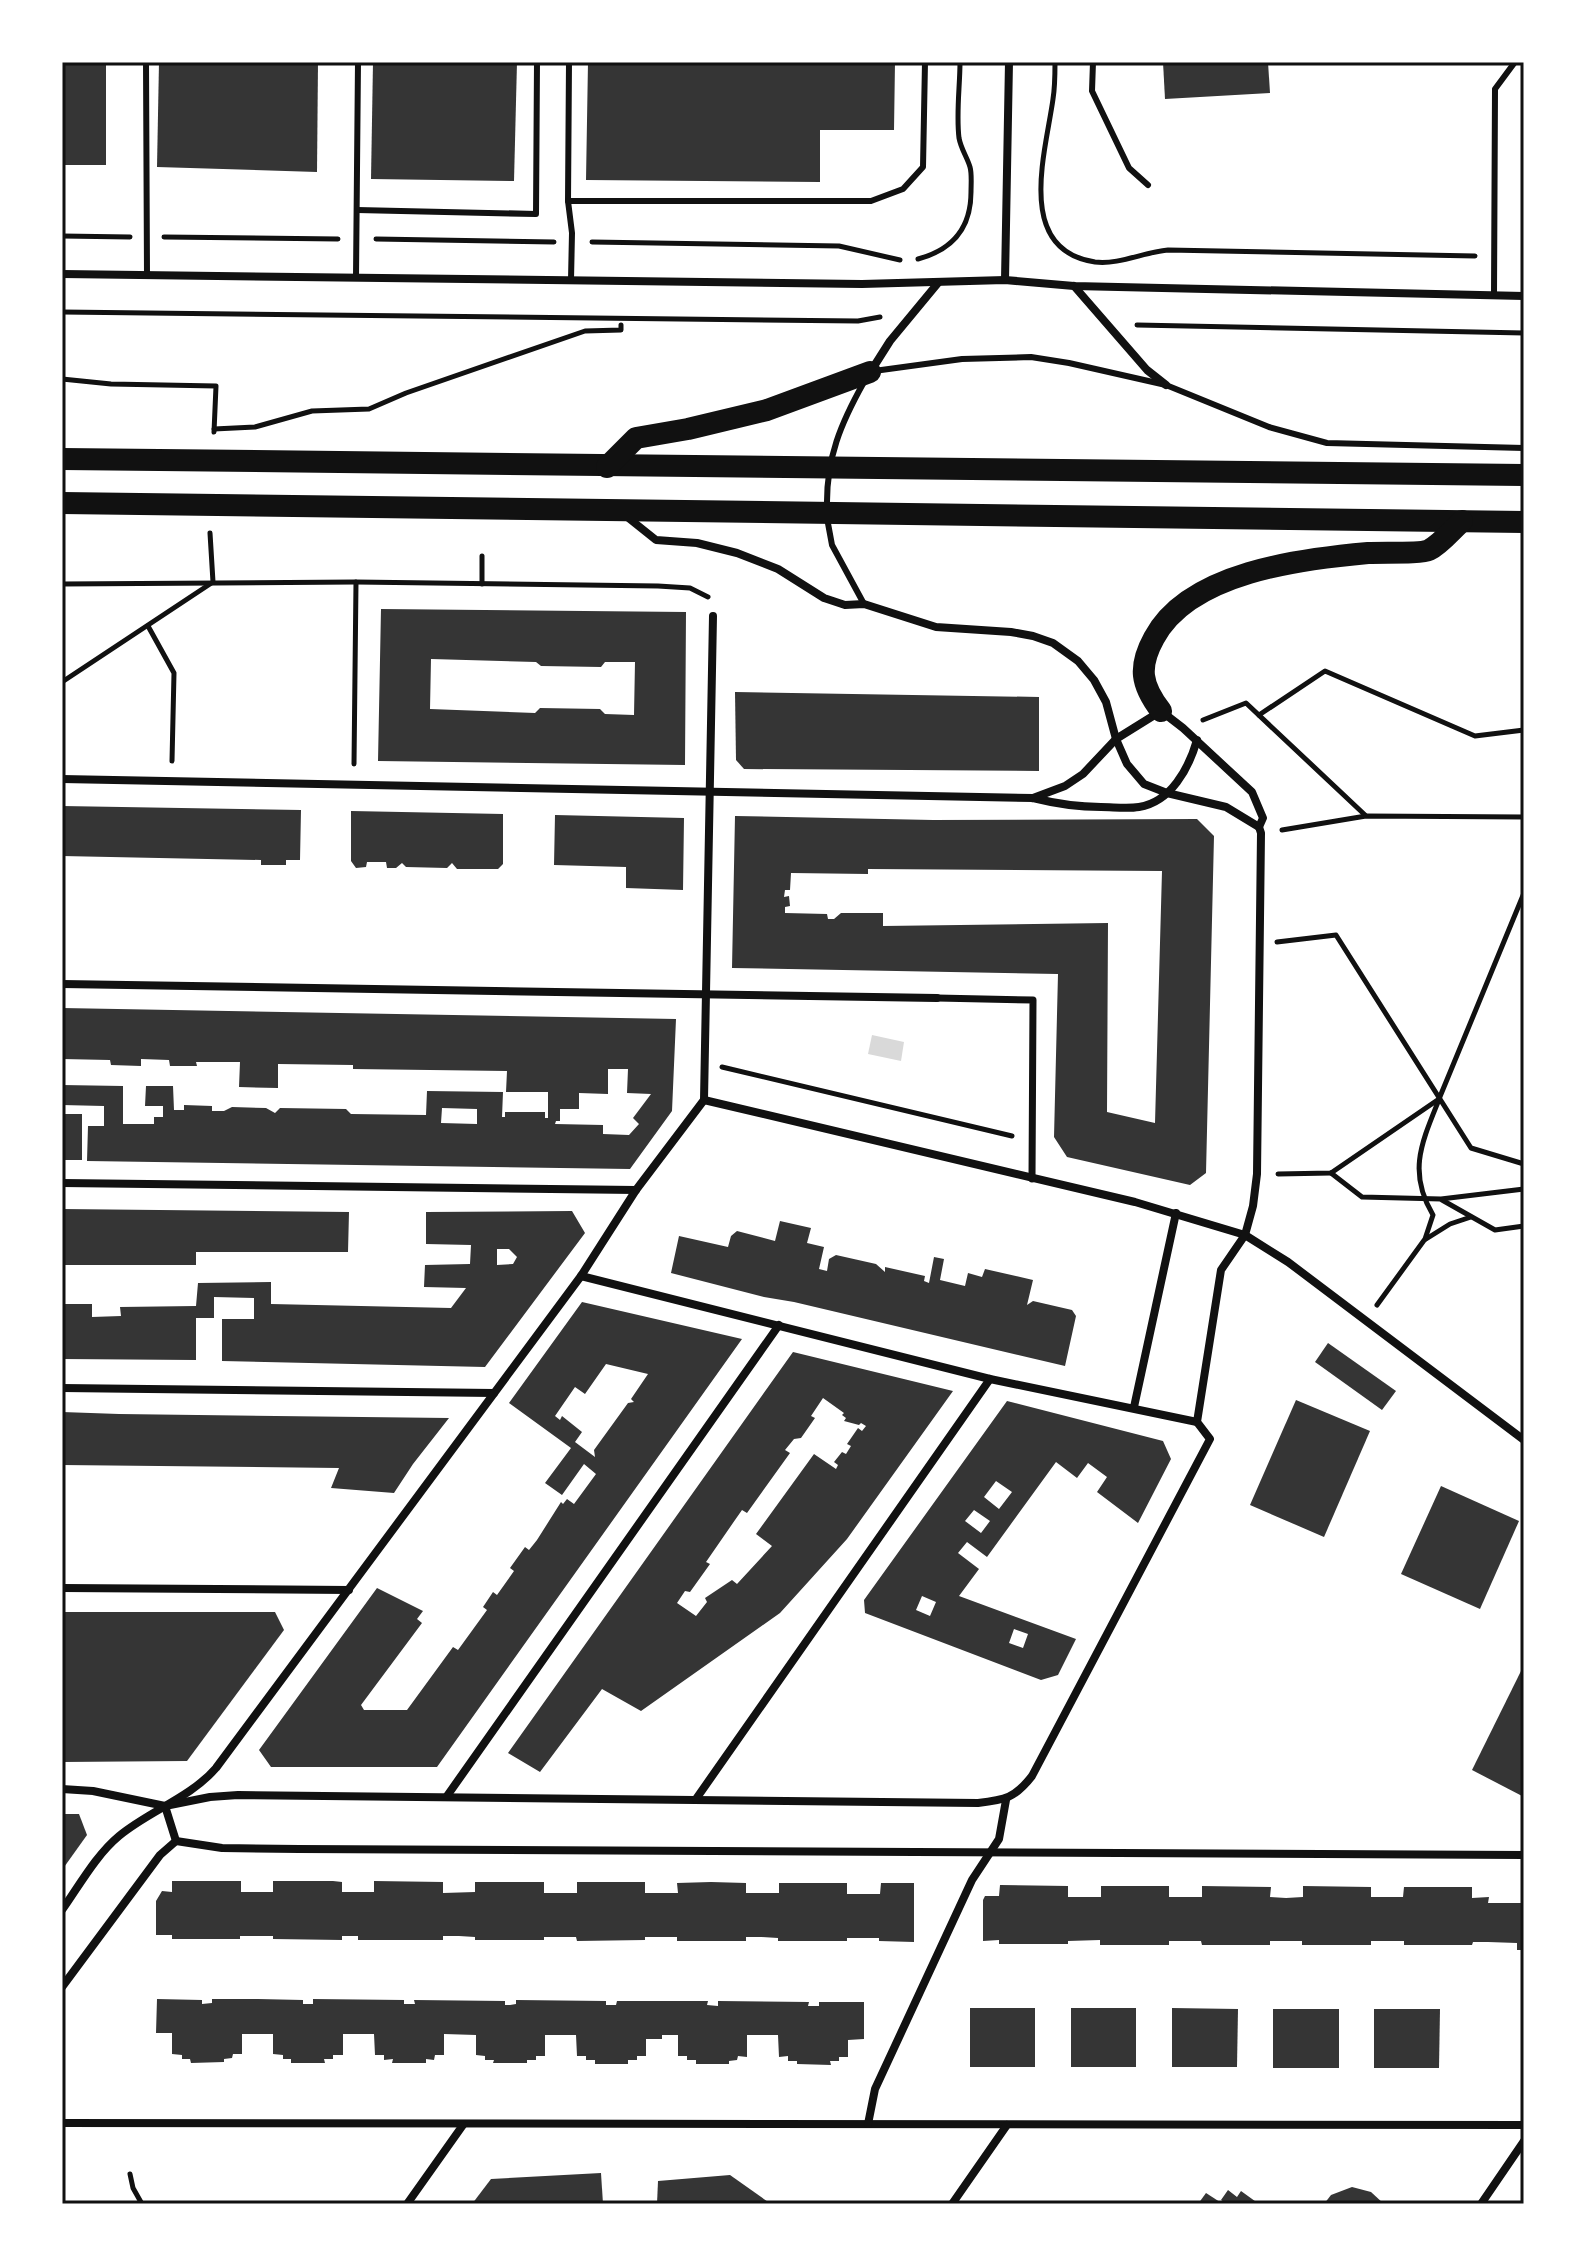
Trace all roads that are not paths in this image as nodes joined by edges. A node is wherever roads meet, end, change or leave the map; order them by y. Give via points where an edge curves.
1 (146, 62) edge
2 (358, 62) edge
3 (537, 62) edge
4 (569, 62) edge
5 (925, 62) edge
6 (1009, 62) edge
7 (1093, 62) edge
8 (1515, 62) edge
9 (1148, 185) dead end
10 (568, 201) junction
11 (357, 210) junction
12 (62, 274) edge
13 (147, 275) junction
14 (356, 277) junction
15 (571, 280) junction
16 (1005, 280) junction
17 (938, 283) junction
18 (1074, 286) junction
19 (1494, 295) junction
20 (1524, 296) edge
21 (870, 372) junction
22 (1166, 385) junction
23 (1524, 448) edge
24 (62, 459) edge
25 (830, 466) junction
26 (607, 467) junction
27 (1524, 475) edge
28 (62, 503) edge
29 (619, 511) junction
30 (827, 513) junction
31 (1462, 521) junction
32 (1524, 522) edge
33 (864, 604) junction
34 (713, 616) dead end
35 (1161, 711) junction
36 (1116, 739) junction
37 (1197, 740) junction
38 (62, 779) edge
39 (709, 792) junction
40 (1167, 793) junction
41 (1033, 798) junction
42 (1260, 830) junction
43 (62, 984) edge
44 (707, 995) junction
45 (937, 998) joint
46 (704, 1100) junction
47 (1032, 1179) junction
48 (62, 1183) edge
49 (636, 1190) junction
50 (1176, 1213) junction
51 (1245, 1235) junction
52 (581, 1276) junction
53 (779, 1325) junction
54 (990, 1379) junction
55 (62, 1388) edge
56 (494, 1393) junction
57 (1134, 1407) junction
58 (1197, 1422) junction
59 (1524, 1440) edge
60 (62, 1588) edge
61 (349, 1590) junction
62 (62, 1789) edge
63 (447, 1796) junction
64 (696, 1799) junction
65 (1006, 1800) junction
66 (165, 1806) junction
67 (176, 1841) junction
68 (991, 1853) junction
69 (1524, 1855) edge
70 (62, 1910) edge
71 (62, 1987) edge
72 (62, 2123) edge
73 (868, 2124) junction
74 (463, 2125) junction
75 (1007, 2125) junction
76 (1524, 2125) edge
77 (1524, 2141) edge
78 (407, 2204) edge
79 (952, 2204) edge
80 (1481, 2204) edge

1 - 13 lane
2 - 11 lane
3 - 11 lane via 536,214
4 - 10 lane
5 - 10 lane via 923,167 903,189 871,201
6 - 16 street
7 - 9 lane via 1092,91 1129,168
8 - 19 lane via 1495,89
10 - 15 lane
11 - 14 lane
12 - 13 street
13 - 14 street
14 - 15 street
15 - 17 street
16 - 17 street
16 - 18 street
17 - 21 street
18 - 19 street
18 - 22 street
19 - 20 street
21 - 22 lane via 962,359 1031,357
21 - 25 lane via 836,437
21 - 26 highway via 767,410 636,438
22 - 23 lane via 1269,427 1327,443
24 - 26 highway
25 - 26 highway
25 - 27 highway
25 - 30 lane
28 - 29 highway
29 - 30 highway
29 - 33 street via 656,540 737,553 778,569 824,598
30 - 31 highway
30 - 33 lane via 832,545
31 - 32 highway
31 - 35 highway via 1428,551 1293,564 1217,584 1186,600 1160,626 1146,657 1144,684
33 - 36 street via 921,624 1033,636 1064,649 1094,680
34 - 39 street
35 - 36 street
35 - 37 street
36 - 40 street via 1144,784
36 - 41 street via 1083,774
37 - 40 street via 1182,776
37 - 42 street via 1252,792 1263,818
38 - 39 street
39 - 41 street
39 - 44 street
40 - 41 street via 1138,807 1065,806
40 - 42 street via 1226,807
42 - 51 street via 1257,1174
43 - 44 street
44 - 45 street
44 - 46 street
45 - 47 street via 1033,1000
46 - 47 street
46 - 49 street
47 - 50 street
48 - 49 street
49 - 52 street
50 - 51 street
50 - 57 street
51 - 58 street via 1221,1270
51 - 59 street
52 - 53 street
52 - 56 street
53 - 54 street
53 - 63 street
54 - 57 street
54 - 64 street
55 - 56 street
56 - 61 street
57 - 58 street
58 - 65 street via 1210,1439 1032,1776
60 - 61 street
61 - 66 street via 211,1773
62 - 66 street
63 - 64 street
63 - 66 street via 224,1796
64 - 65 street
65 - 68 street
66 - 67 street
66 - 70 street via 115,1839
67 - 68 street via 222,1848
67 - 71 street
68 - 69 street
68 - 73 street via 972,1880 875,2089
72 - 74 street
73 - 74 street
73 - 75 street
74 - 78 street
75 - 76 street
75 - 79 street
77 - 80 street

